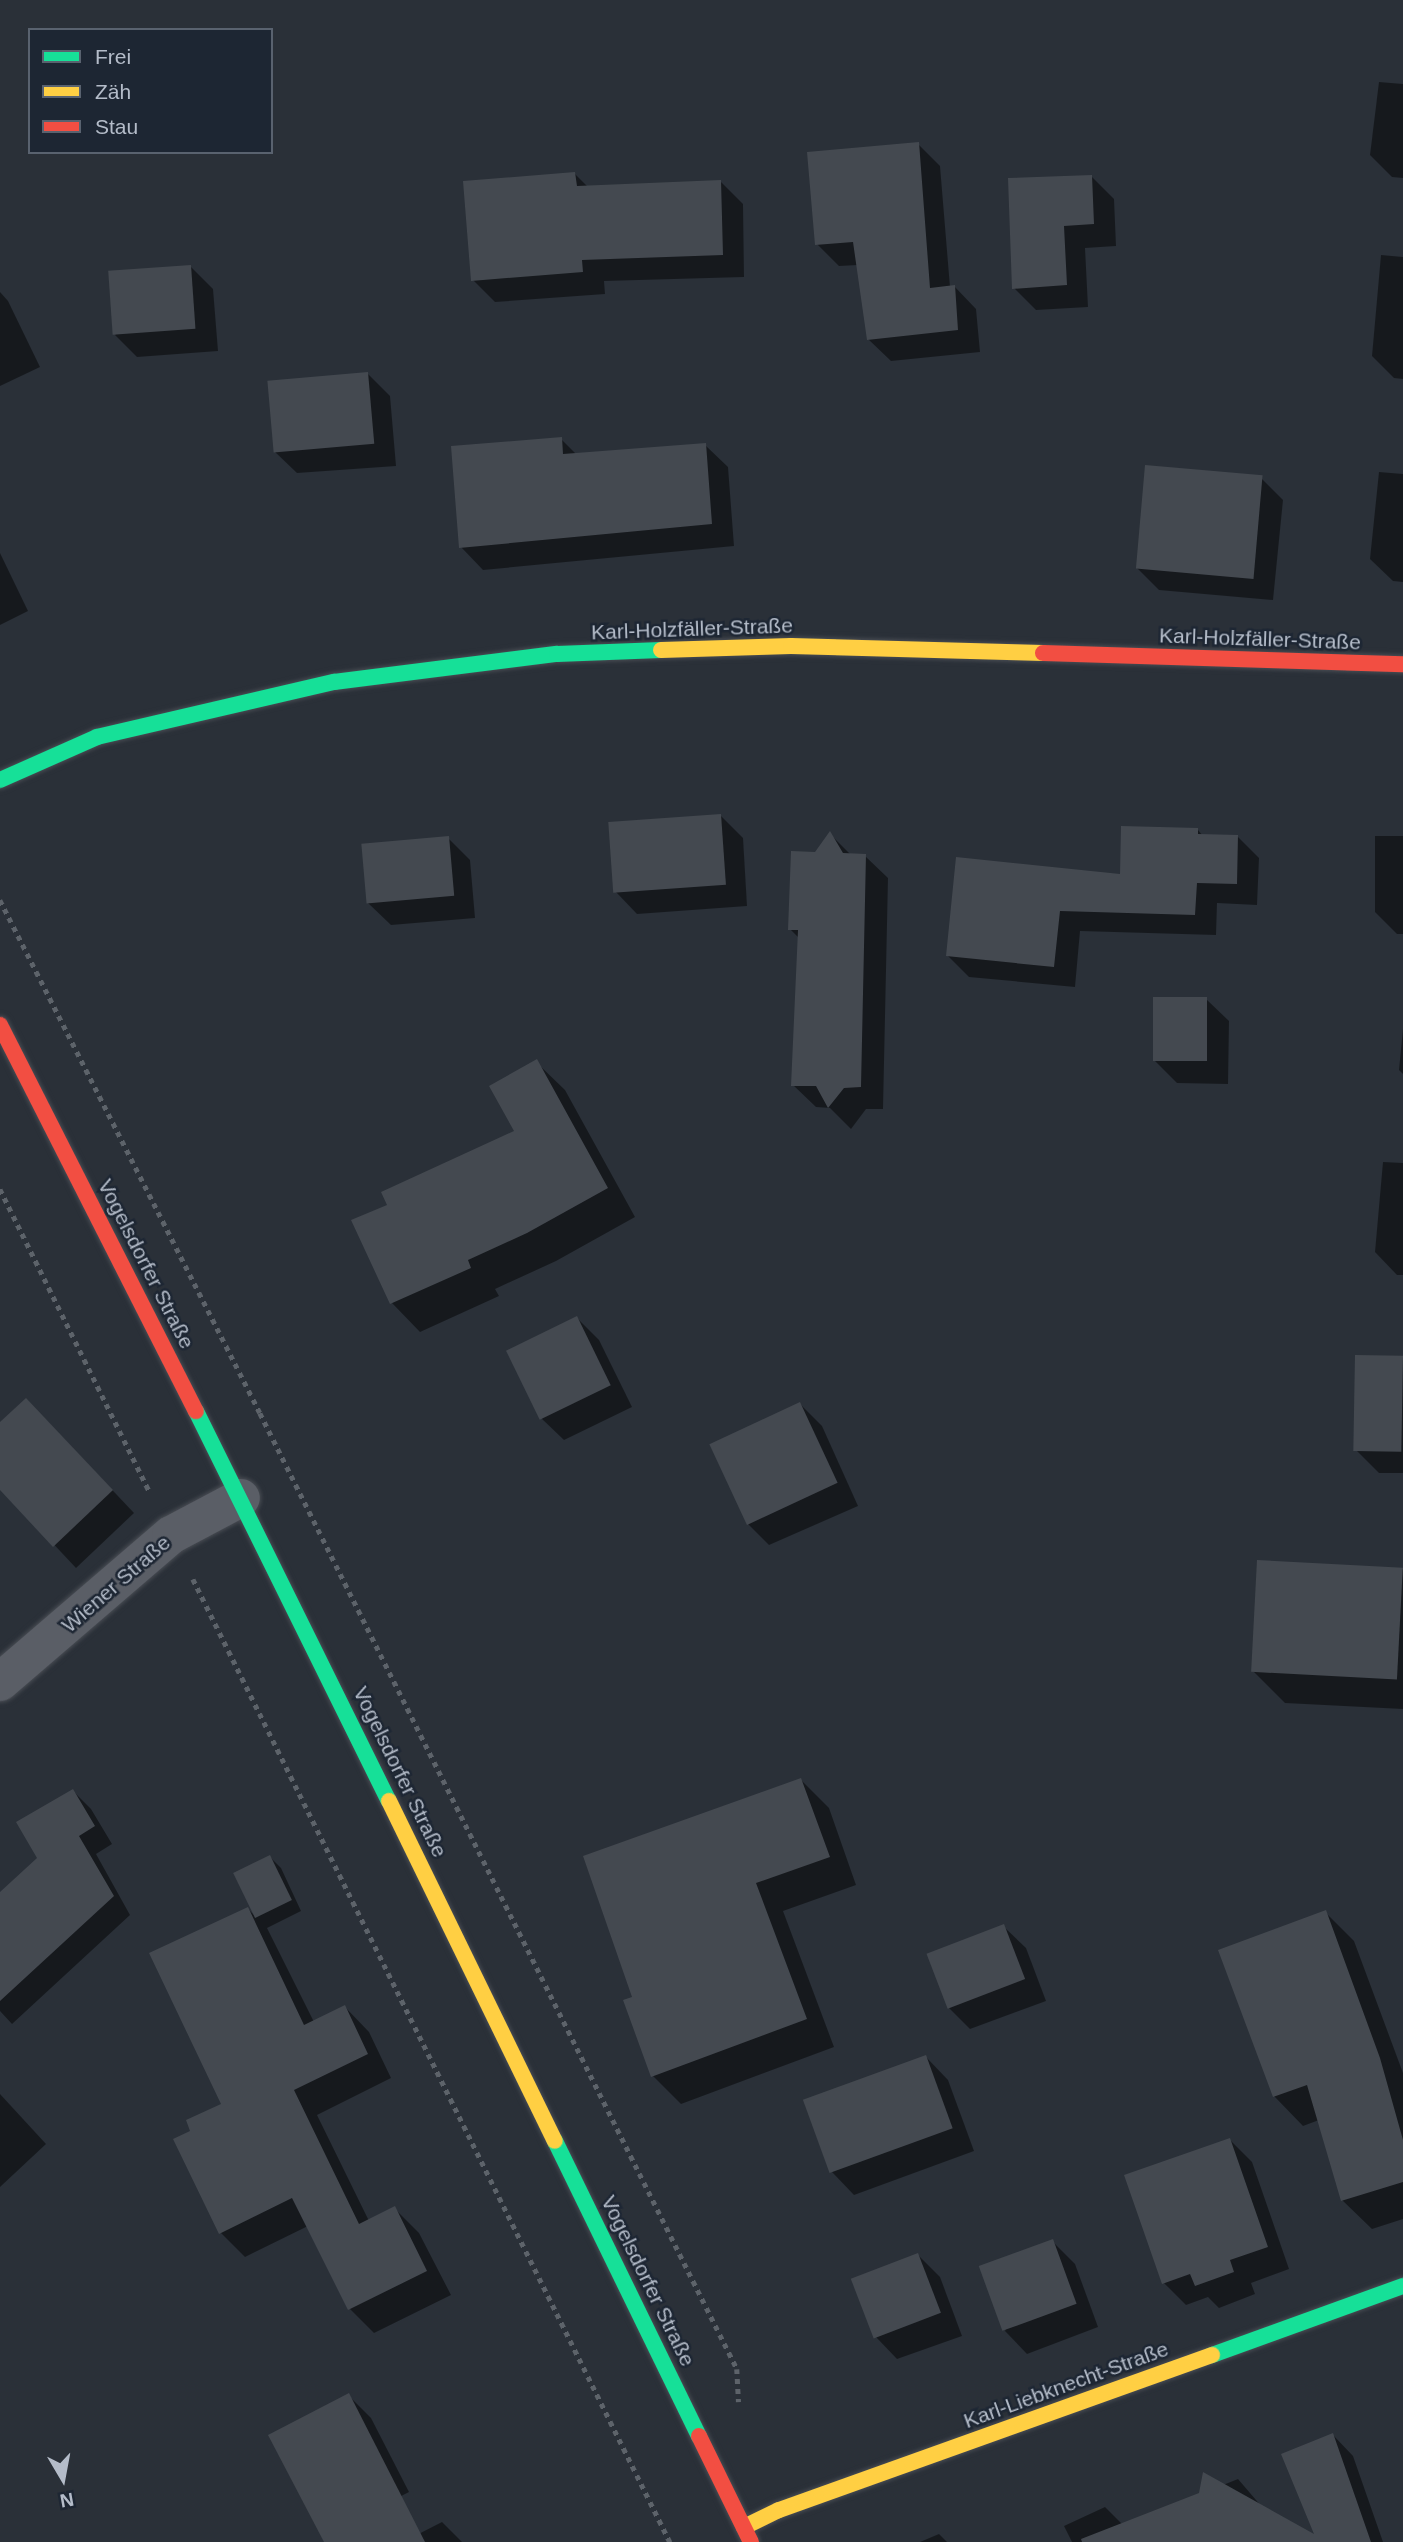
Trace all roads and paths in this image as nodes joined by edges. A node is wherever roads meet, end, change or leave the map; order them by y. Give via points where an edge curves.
1 (1403, 664) edge
2 (0, 780) edge
3 (0, 900) edge
4 (0, 1025) edge
5 (0, 1189) edge
6 (241, 1498) junction
7 (171, 1535) junction
8 (0, 1682) edge
9 (1403, 2286) edge
10 (740, 2410) dead end
11 (748, 2535) edge
12 (670, 2542) edge

1 - 2 street, Karl-Holzfäller-Straße via 791,646 557,654 334,682 97,737
3 - 10 path via 737,2369
4 - 6 street, Vogelsdorfer Straße
5 - 7 path
6 - 7 street, Wiener Straße
6 - 11 street, Vogelsdorfer Straße
7 - 8 street, Wiener Straße
7 - 12 path
9 - 11 street, Karl-Liebknecht-Straße via 779,2511

